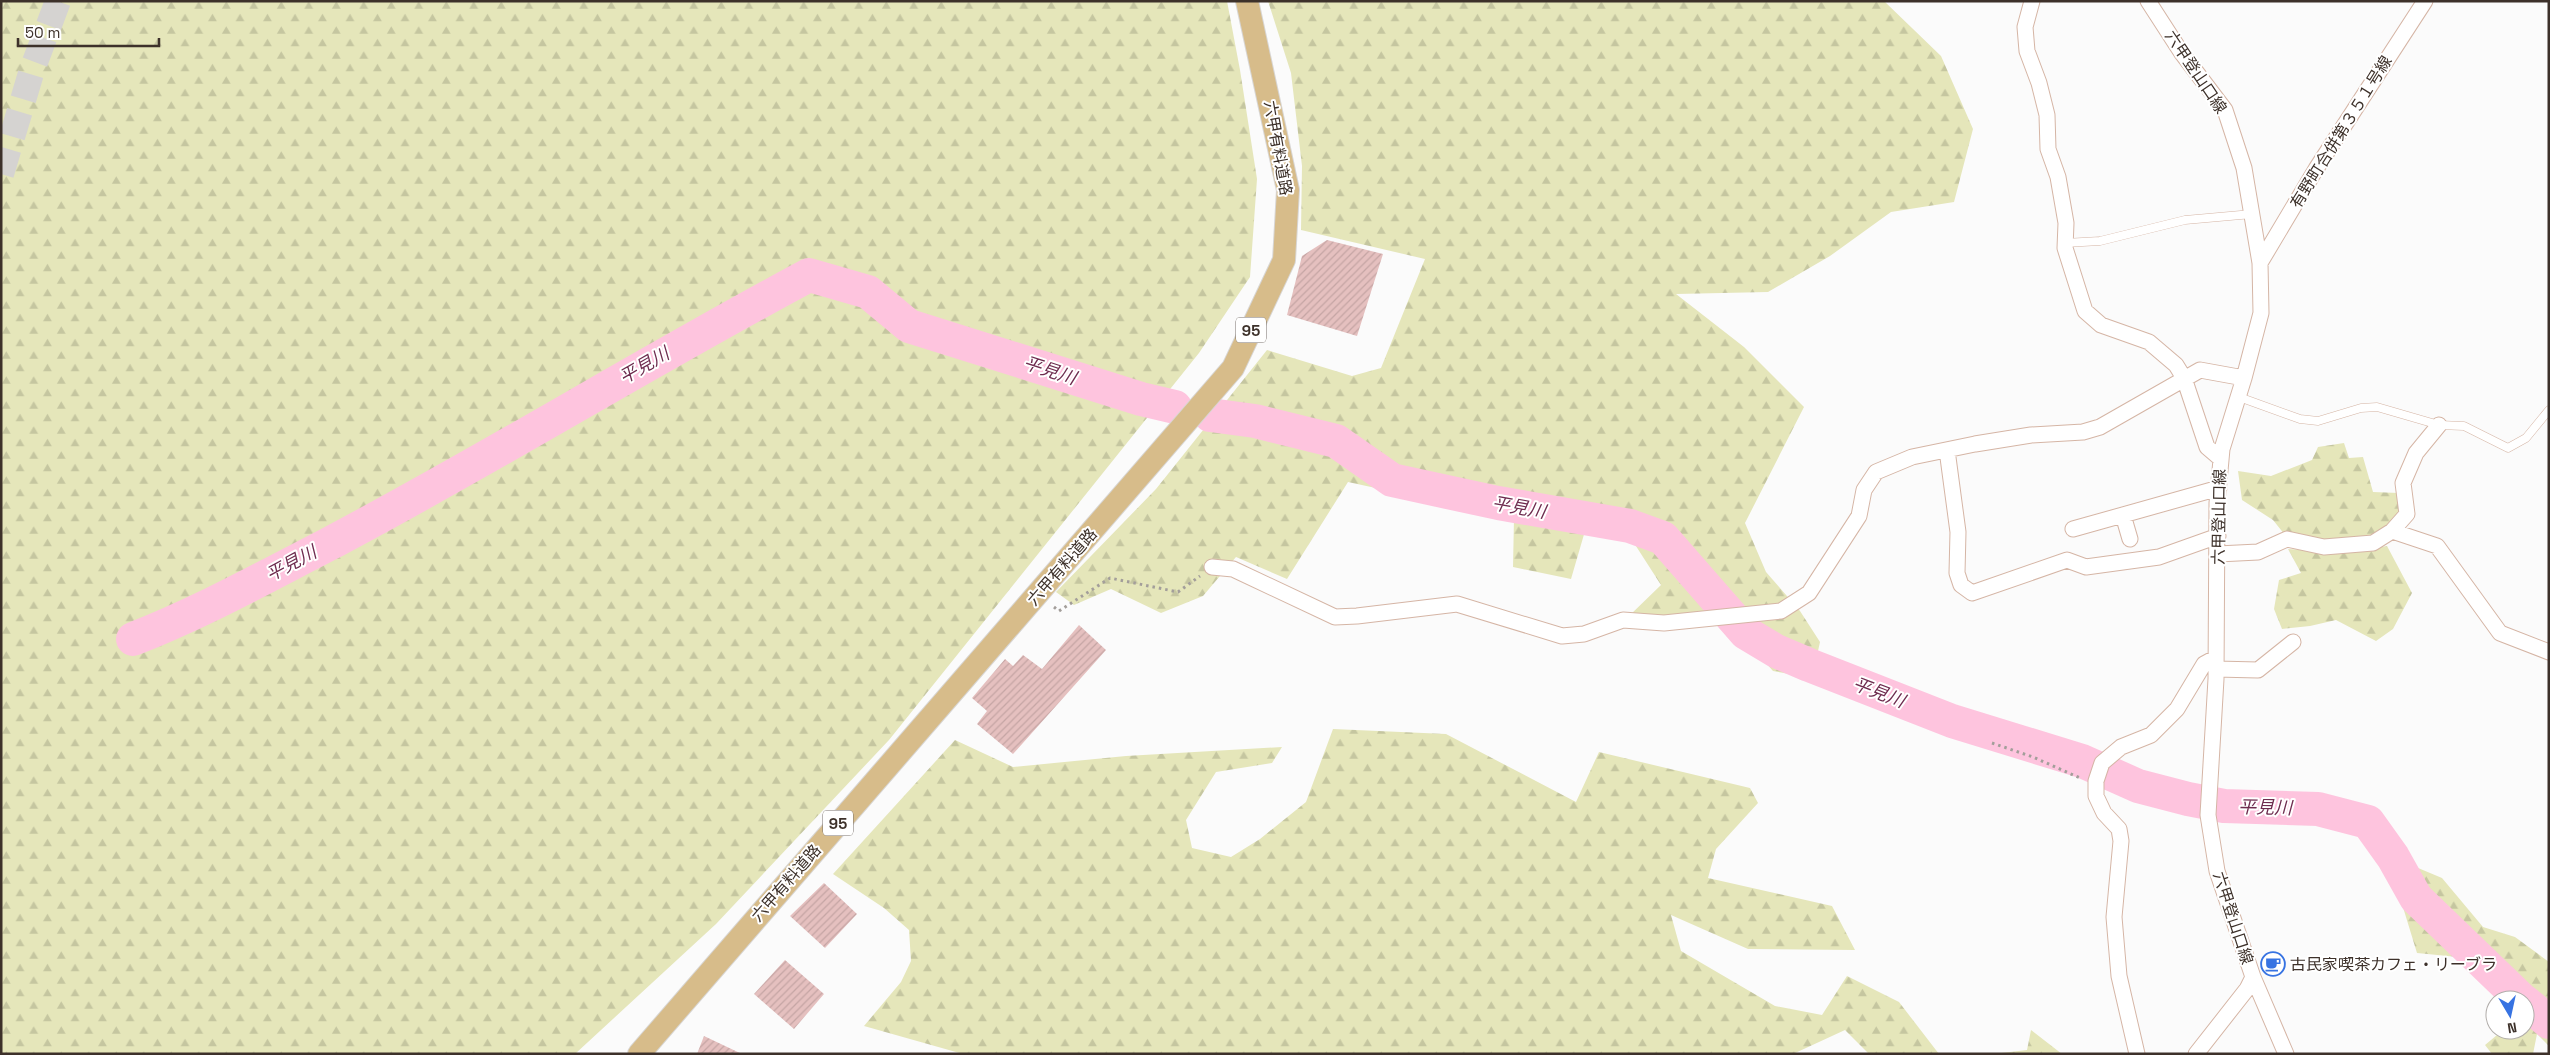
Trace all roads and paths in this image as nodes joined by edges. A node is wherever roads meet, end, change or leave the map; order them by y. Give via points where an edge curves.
1 (1247, 1) edge
2 (2032, 1) edge
3 (2148, 1) edge
4 (2425, 1) edge
5 (2252, 214) junction
6 (2065, 243) junction
7 (2260, 263) junction
8 (2184, 378) junction
9 (2244, 378) junction
10 (2238, 397) junction
11 (2549, 410) edge
12 (2438, 425) junction
13 (1947, 450) junction
14 (2221, 459) junction
15 (2219, 488) junction
16 (2123, 515) junction
17 (2073, 529) dead end
18 (2392, 531) junction
19 (2218, 536) junction
20 (2130, 539) dead end
21 (2218, 554) junction
22 (1212, 567) joint
23 (1038, 594) junction
24 (2293, 642) dead end
25 (2549, 652) edge
26 (2215, 664) junction
27 (1992, 743) dead end
28 (2096, 783) junction
29 (2253, 977) junction
30 (639, 1054) edge
31 (2137, 1054) edge
32 (2196, 1054) edge
33 (2286, 1054) edge

1 - 23 main road, 六甲有料道路 / 95 via 1288,190 1284,260 1233,368
2 - 6 street via 2025,27 2027,51 2047,114 2048,149 2058,177 2066,223
3 - 5 street, 六甲登山口線 via 2225,110 2244,168
4 - 7 street, 有野町合併第３５１号線 via 2316,169
5 - 6 lane via 2186,220 2100,241
5 - 7 street, 六甲登山口線
6 - 8 street via 2084,311 2101,325 2149,342 2176,365
7 - 9 street, 六甲登山口線 via 2261,313
8 - 9 street via 2200,370
8 - 13 street via 2100,427
8 - 14 street via 2206,447
9 - 10 street, 六甲登山口線
10 - 12 lane via 2300,420 2318,421 2361,408 2377,407
10 - 14 street, 六甲登山口線
11 - 12 lane via 2526,438 2508,448 2464,426
12 - 18 street via 2416,453 2404,482 2407,514
13 - 19 street via 1958,532 1957,573 1961,584 1972,594 2067,560 2086,567 2159,557
13 - 22 street via 1912,457 1876,472 1864,490 1859,516 1809,593 1781,612 1664,623 1623,620 1584,634 1562,636 1457,604 1335,617 1233,569
14 - 15 street, 六甲登山口線
15 - 16 street
15 - 19 street, 六甲登山口線
16 - 17 street
16 - 20 street
18 - 21 street via 2373,543 2324,547 2287,539 2258,552
18 - 25 street via 2437,546 2500,633
19 - 21 street, 六甲登山口線
21 - 26 street, 六甲登山口線
22 - 23 path via 1178,592 1110,578 1059,611
23 - 30 main road, 六甲有料道路 / 95
24 - 26 street via 2258,670
26 - 28 street via 2204,664 2177,709 2151,735 2121,747 2102,763
26 - 29 street, 六甲登山口線 via 2208,816 2217,871
27 - 28 path
28 - 31 street via 2096,796 2104,813 2119,829 2121,841 2114,917 2116,946 2119,976
29 - 32 street
29 - 33 street, 六甲登山口線

